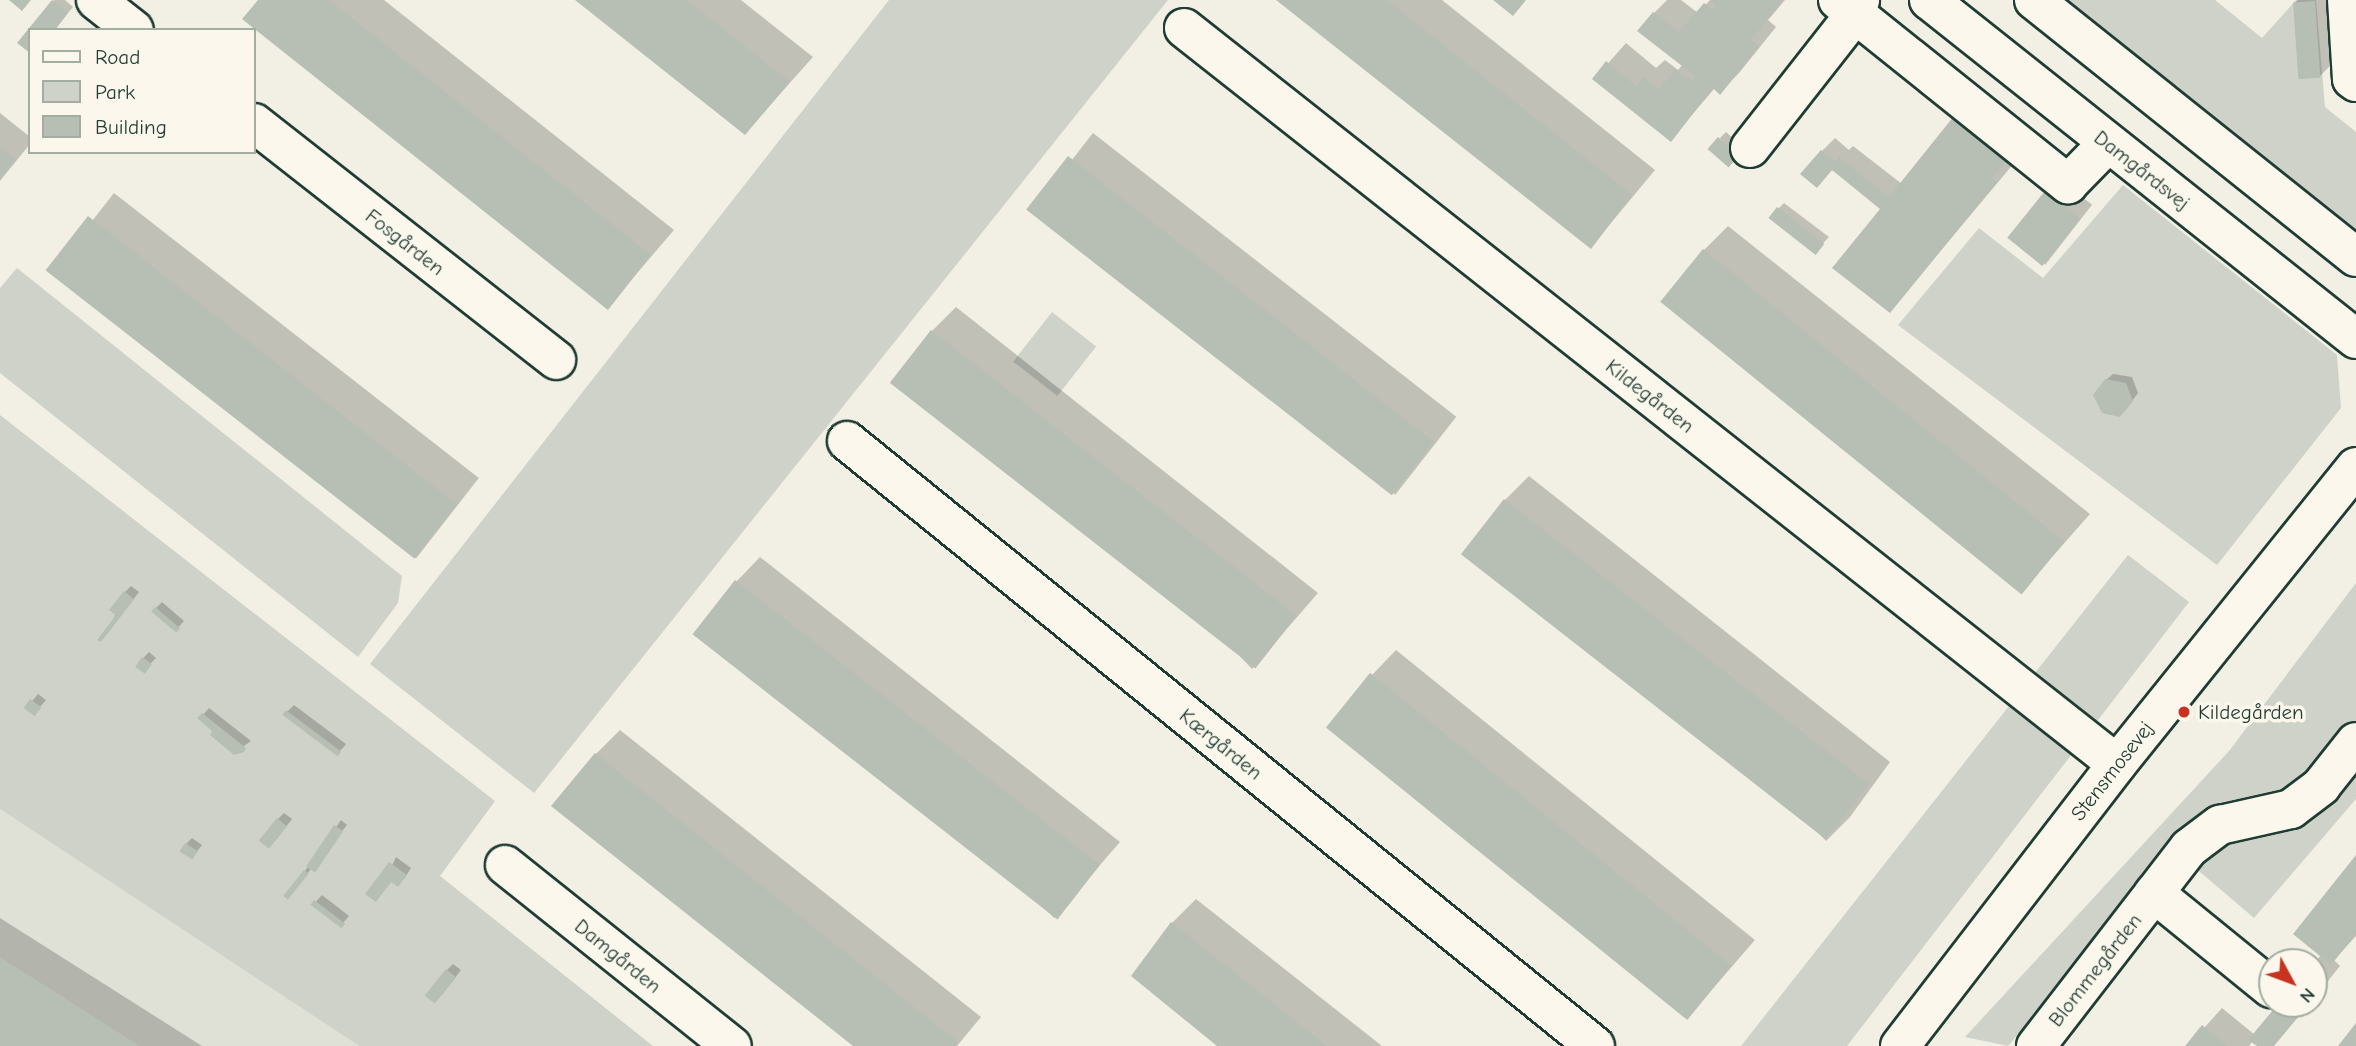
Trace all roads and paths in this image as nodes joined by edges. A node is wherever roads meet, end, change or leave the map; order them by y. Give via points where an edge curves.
1 (96, 0) edge
2 (1929, 0) edge
3 (2034, 0) edge
4 (2347, 0) edge
5 (1851, 5) edge
6 (131, 28) edge
7 (1184, 28) dead end
8 (2356, 82) edge
9 (256, 125) edge
10 (2108, 143) junction
11 (1750, 148) dead end
12 (2356, 257) edge
13 (2356, 339) edge
14 (556, 360) dead end
15 (847, 441) dead end
16 (2356, 467) edge
17 (2356, 742) edge
18 (2117, 764) junction
19 (505, 865) dead end
20 (2154, 893) junction
21 (2258, 977) edge
22 (1901, 1045) edge
23 (732, 1046) edge
24 (1595, 1046) edge
25 (2036, 1046) edge

1 - 6 street
2 - 10 street, Damgårdsvej
3 - 12 street
4 - 8 street via 2352,79
5 - 10 street via 2068,184
5 - 11 street
7 - 18 street, Kildegården
9 - 14 street, Fosgården
10 - 13 street, Damgårdsvej
15 - 24 street, Kærgården
16 - 18 street, Stensmosevej
17 - 20 street, Blommegården via 2321,786 2291,810 2220,825 2189,848
18 - 22 street, Stensmosevej
19 - 23 street, Damgården
20 - 21 street, Blommegården
20 - 25 street, Blommegården

